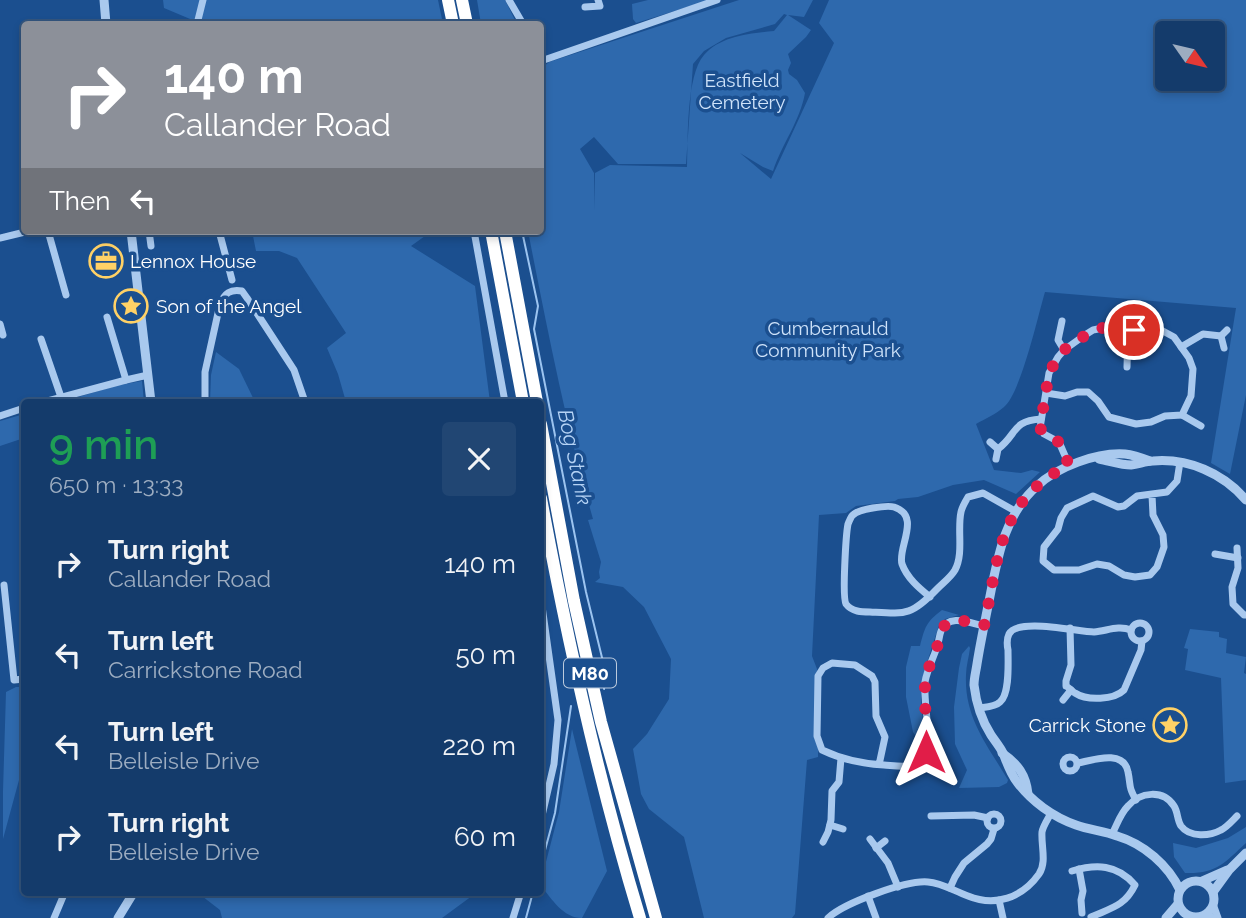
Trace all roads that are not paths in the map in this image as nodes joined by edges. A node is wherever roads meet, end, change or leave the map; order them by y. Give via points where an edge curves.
1 (104, 0) edge
2 (203, 0) edge
3 (448, 0) edge
4 (462, 0) edge
5 (509, 0) edge
6 (716, 0) edge
7 (599, 3) edge
8 (585, 8) dead end
9 (106, 21) edge
10 (198, 21) edge
11 (452, 21) edge
12 (466, 21) edge
13 (521, 21) edge
14 (544, 58) edge
15 (21, 233) edge
16 (49, 235) edge
17 (131, 235) edge
18 (150, 235) edge
19 (220, 235) edge
20 (475, 235) edge
21 (492, 235) edge
22 (506, 235) edge
23 (0, 239) edge
24 (151, 246) dead end
25 (232, 280) dead end
26 (66, 295) dead end
27 (107, 317) dead end
28 (1062, 321) dead end
29 (0, 324) edge
30 (1227, 330) dead end
31 (1049, 331) dead end
32 (1128, 332) junction
33 (1059, 333) junction
34 (3, 335) dead end
35 (1221, 336) junction
36 (41, 339) dead end
37 (1181, 347) junction
38 (1224, 348) dead end
39 (1064, 350) junction
40 (1127, 367) dead end
41 (148, 375) junction
42 (126, 380) junction
43 (1046, 394) junction
44 (61, 397) junction
45 (54, 399) edge
46 (151, 399) edge
47 (205, 399) edge
48 (304, 399) edge
49 (504, 399) edge
50 (522, 399) edge
51 (536, 399) edge
52 (21, 409) edge
53 (1182, 415) junction
54 (0, 416) edge
55 (1041, 419) junction
56 (1201, 426) dead end
57 (544, 440) edge
58 (990, 442) dead end
59 (998, 449) junction
60 (996, 459) dead end
61 (1180, 462) junction
62 (1069, 465) junction
63 (1152, 495) junction
64 (1245, 496) edge
65 (1015, 511) junction
66 (544, 514) edge
67 (1237, 548) dead end
68 (1215, 554) dead end
69 (1238, 558) junction
70 (4, 585) dead end
71 (930, 597) junction
72 (1246, 615) edge
73 (544, 620) edge
74 (984, 626) junction
75 (1070, 628) junction
76 (1131, 630) junction
77 (1142, 640) junction
78 (21, 679) edge
79 (1071, 690) junction
80 (1063, 700) dead end
81 (979, 708) junction
82 (925, 755) junction
83 (841, 758) junction
84 (937, 761) dead end
85 (1078, 763) dead end
86 (879, 765) junction
87 (1136, 800) junction
88 (544, 807) edge
89 (1051, 813) junction
90 (931, 816) dead end
91 (1237, 816) dead end
92 (988, 818) junction
93 (830, 825) junction
94 (843, 829) dead end
95 (994, 829) junction
96 (1112, 834) junction
97 (870, 839) dead end
98 (885, 841) dead end
99 (822, 842) dead end
100 (876, 848) junction
101 (1246, 853) edge
102 (1228, 870) junction
103 (1174, 877) junction
104 (1191, 881) junction
105 (1202, 881) junction
106 (898, 887) junction
107 (950, 888) junction
108 (1180, 890) junction
109 (1213, 892) junction
110 (63, 896) edge
111 (131, 896) edge
112 (520, 896) edge
113 (868, 896) junction
114 (999, 900) junction
115 (1178, 904) junction
116 (1188, 915) junction
117 (1080, 916) edge
118 (1091, 917) edge
119 (1212, 917) edge
120 (55, 918) edge
121 (118, 918) edge
122 (513, 918) edge
123 (640, 918) edge
124 (656, 918) edge
125 (828, 918) edge
126 (876, 918) edge
127 (1003, 918) edge
128 (1166, 918) edge
129 (1175, 918) edge

1 - 9 street
2 - 10 street
3 - 11 highway
4 - 12 highway
5 - 13 street
6 - 14 street
7 - 8 street
15 - 23 street
16 - 26 street
17 - 41 street
18 - 24 street
19 - 25 street
20 - 49 street
21 - 50 highway
22 - 51 highway
27 - 42 street
28 - 33 street
29 - 34 street
30 - 35 street
31 - 33 street
32 - 37 street via 1161,330
32 - 39 street via 1093,330
32 - 40 street
33 - 39 street
35 - 37 street via 1203,334
35 - 38 street
36 - 44 street
37 - 53 street via 1189,358 1193,380
39 - 43 street via 1049,373
41 - 42 street
41 - 46 street
42 - 44 street
43 - 53 street via 1088,392 1109,417 1136,424
43 - 55 street
44 - 45 street
47 - 48 street via 205,372 220,304 225,294 234,290 242,291 294,370
52 - 54 street
53 - 56 street
55 - 59 street via 1026,420
55 - 62 street via 1040,428 1059,442
57 - 124 highway, M80 via 601,722
58 - 59 street
59 - 60 street
61 - 62 street via 1112,454
61 - 63 street via 1177,481 1167,492
61 - 64 street via 1217,475
62 - 65 street via 1043,480
63 - 63 street via 1137,496 1118,507 1093,496 1067,508 1044,547 1043,561 1054,570 1097,564 1124,575 1150,575 1164,547 1153,515
65 - 71 street via 983,493 968,497 961,511 954,572
65 - 74 street via 1001,547
66 - 123 highway, M80 via 588,727
67 - 69 street
68 - 69 street
69 - 72 street via 1233,604
70 - 78 street via 14,680
71 - 71 street via 902,614 856,612 846,604 845,556 853,514 887,507 901,512 908,525 901,562 910,579
73 - 88 street via 558,720
74 - 81 street via 974,684
74 - 82 street via 960,620 948,622 942,629 925,685
75 - 76 street
75 - 79 street via 1071,665 1066,685
75 - 81 street via 1012,630 1007,642 1006,694 994,706
76 - 77 street via 1133,638
76 - 77 street via 1137,623 1147,626 1148,635
77 - 79 street via 1120,694 1093,698
79 - 80 street
81 - 89 street via 1013,776
82 - 84 street
82 - 86 street via 909,767
83 - 86 street
83 - 86 street via 822,750 817,736 818,676 832,663 855,665 875,681 876,716 885,737
83 - 93 street via 839,782 832,791
85 - 87 street via 1107,757 1121,761
87 - 91 street via 1160,794 1174,806 1181,827 1193,834 1223,830
87 - 96 street via 1126,808
89 - 96 street
89 - 114 street via 1042,831 1040,872 1021,893
90 - 92 street
92 - 95 street
92 - 95 street via 1000,817 1001,825
93 - 94 street
93 - 99 street
95 - 107 street via 987,844 964,863
96 - 103 street via 1144,849
97 - 100 street
98 - 100 street
100 - 106 street
101 - 102 street
102 - 105 street
102 - 109 street
103 - 104 street
103 - 108 street
104 - 105 street
104 - 108 street
105 - 109 street
106 - 107 street via 924,881
106 - 113 street
107 - 114 street
108 - 115 street
109 - 119 street
110 - 120 street
111 - 121 street
112 - 122 street
113 - 125 street
113 - 126 street
114 - 127 street
115 - 116 street
115 - 128 street
116 - 119 street
116 - 129 street
117 - 118 street
117 - 118 street via 1083,891 1076,870 1098,866 1129,878 1135,885 1130,895 1118,906

